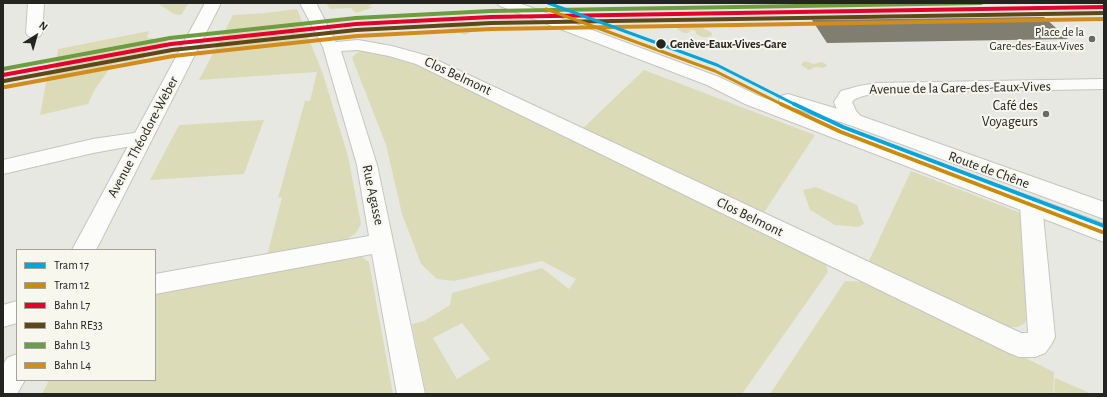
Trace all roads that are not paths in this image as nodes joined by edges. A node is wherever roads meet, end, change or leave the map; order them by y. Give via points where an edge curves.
1 (36, 3) edge
2 (213, 3) edge
3 (308, 3) edge
4 (505, 3) edge
5 (34, 33) dead end
6 (331, 47) junction
7 (713, 82) junction
8 (1104, 84) edge
9 (854, 120) junction
10 (141, 138) junction
11 (3, 167) edge
12 (1031, 205) junction
13 (1104, 211) edge
14 (1104, 233) edge
15 (383, 243) junction
16 (85, 249) edge
17 (156, 284) edge
18 (16, 312) edge
19 (3, 316) edge
20 (16, 369) edge
21 (3, 391) edge
22 (411, 394) edge

1 - 5 street
2 - 10 street, Avenue Théodore-Weber
3 - 6 street, Rue Agasse
4 - 7 street, Route de Chêne
6 - 12 street, Clos Belmont via 358,44 422,60 1019,345 1035,345 1042,337
6 - 15 street, Rue Agasse via 367,165
7 - 9 street, Route de Chêne via 804,104
7 - 12 street, Route de Chêne via 759,103
8 - 9 street, Avenue de la Gare-des-Eaux-Vives via 885,88 860,91 848,95 843,102 847,113
9 - 13 street, Route de Chêne
10 - 11 street via 93,146
10 - 16 street, Avenue Théodore-Weber
12 - 14 street, Route de Chêne
15 - 17 street
15 - 22 street, Rue Agasse
18 - 19 street
20 - 21 street

